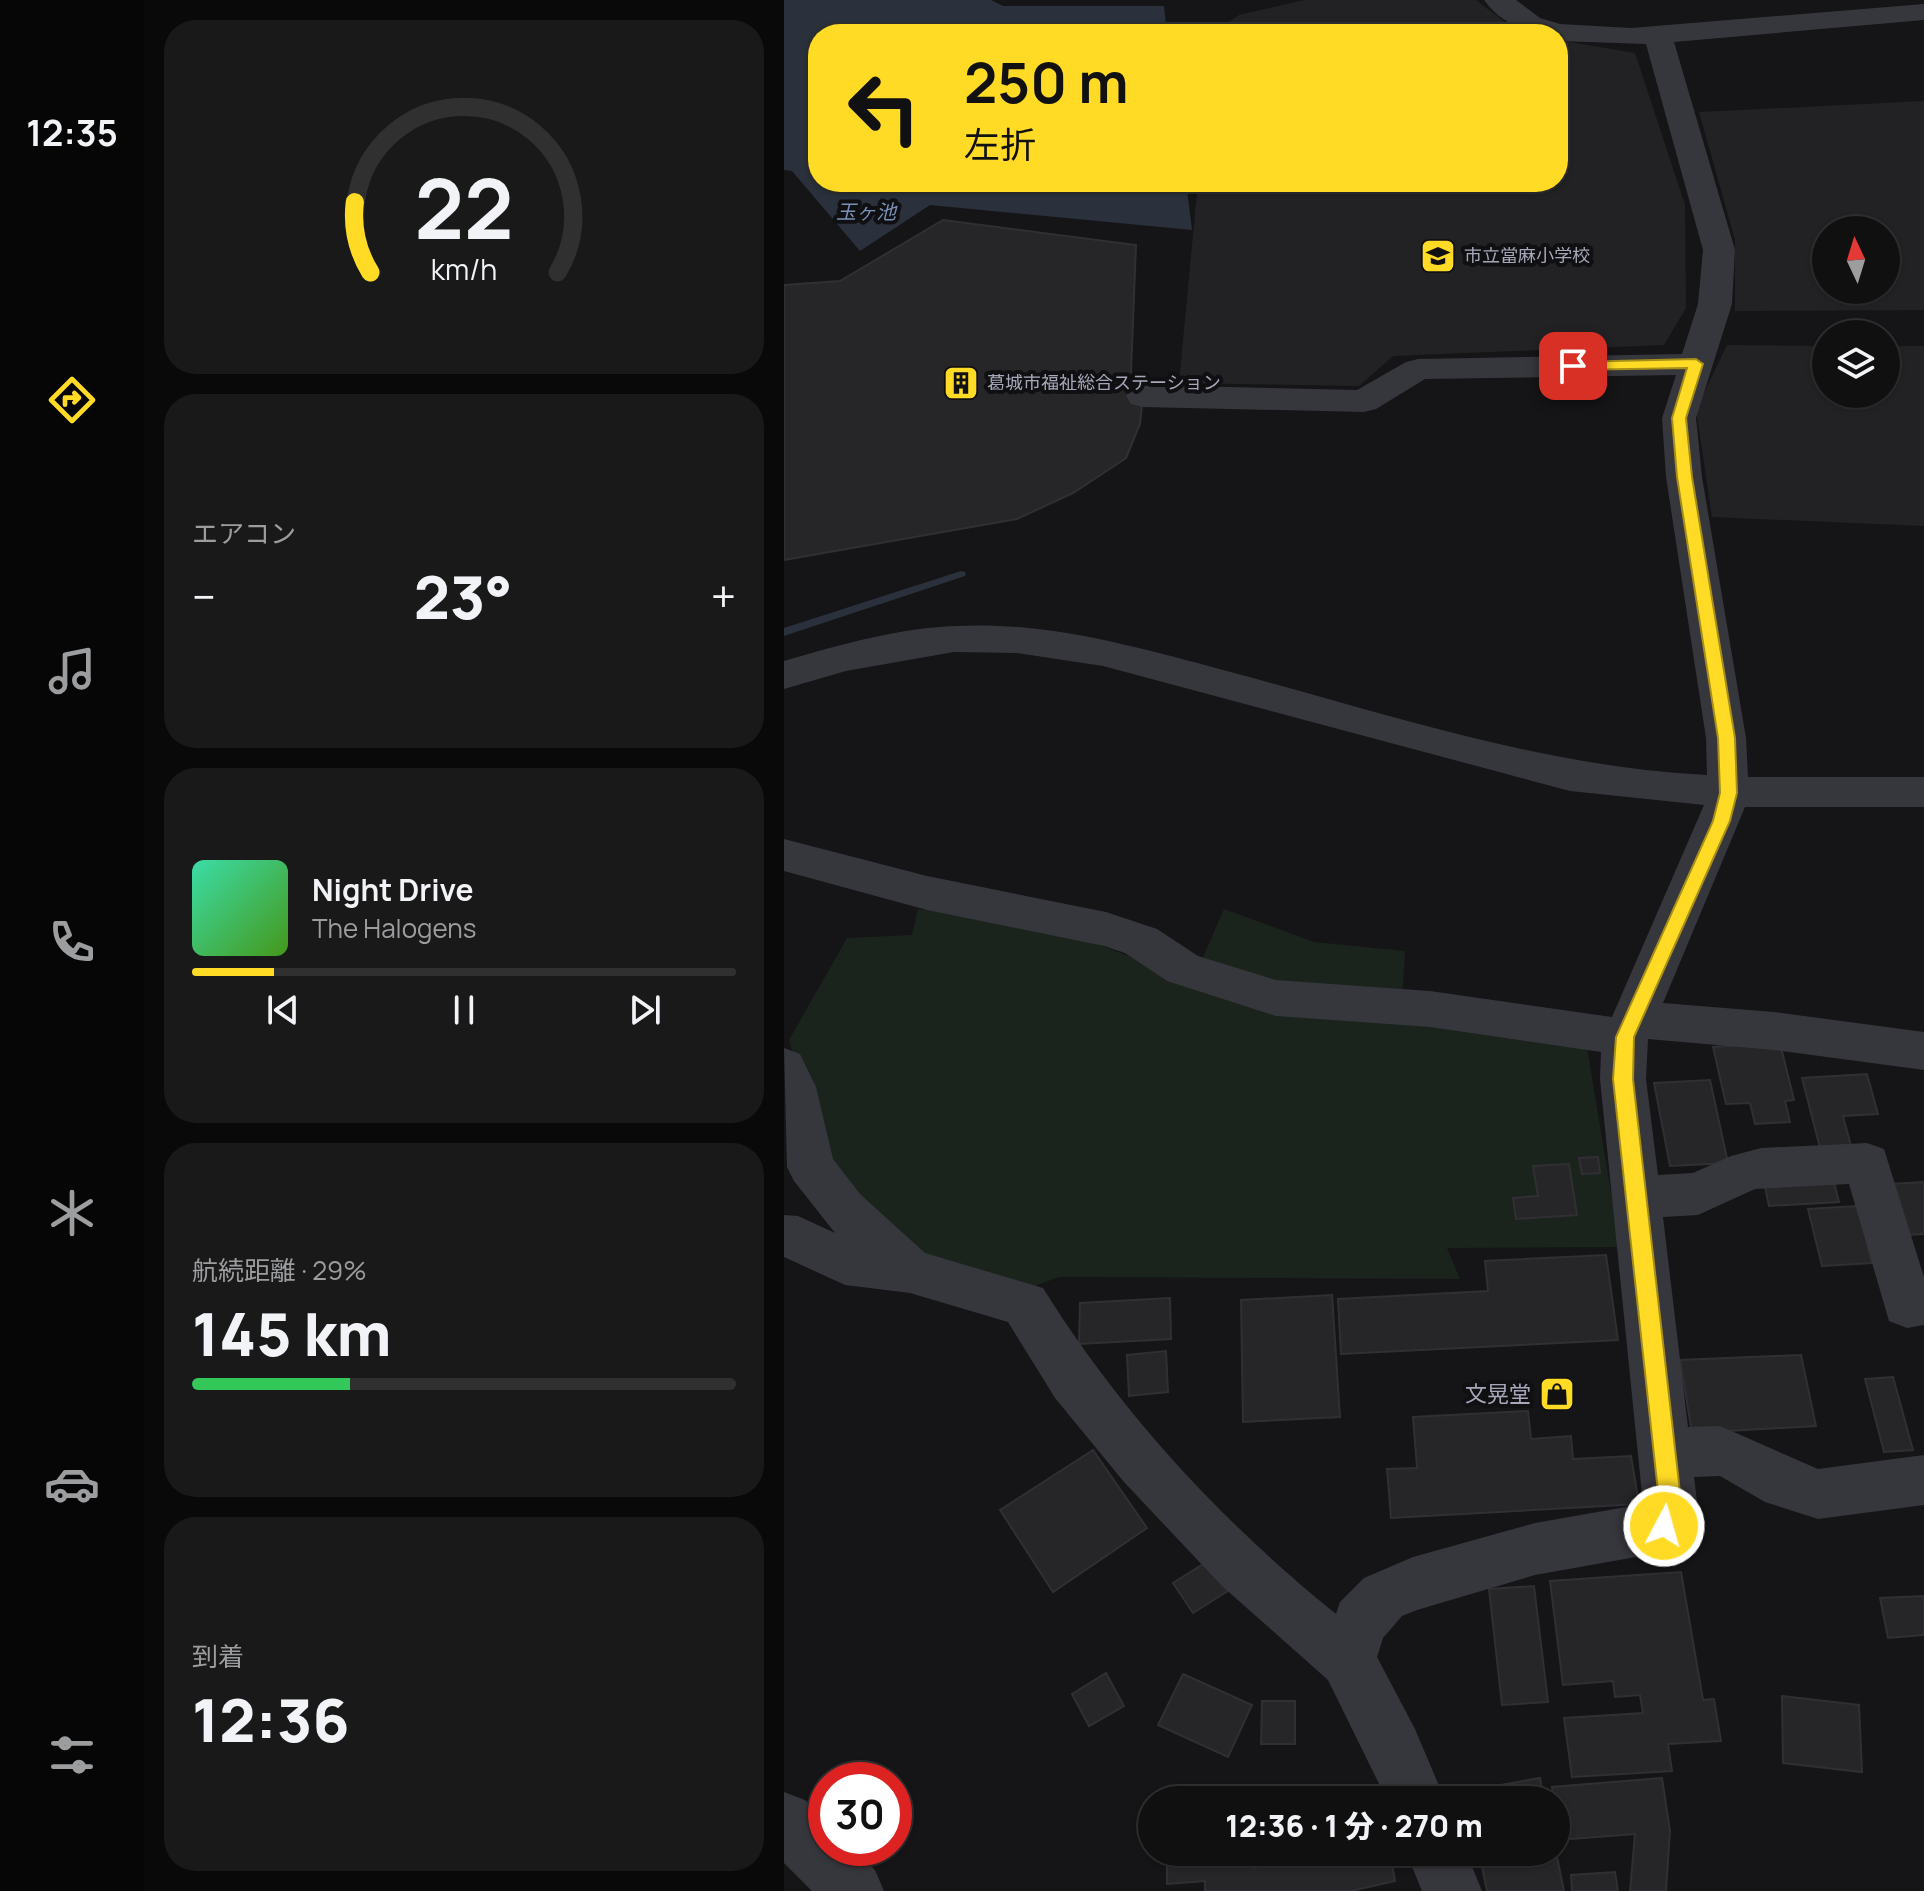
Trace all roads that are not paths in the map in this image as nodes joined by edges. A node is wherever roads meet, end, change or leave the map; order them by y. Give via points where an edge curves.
1 (1498, 0) edge
2 (1924, 12) edge
3 (1530, 24) edge
4 (1647, 28) junction
5 (1568, 32) edge
6 (1696, 364) junction
7 (1143, 396) dead end
8 (784, 675) edge
9 (1924, 792) edge
10 (1728, 793) junction
11 (784, 855) edge
12 (1629, 1028) junction
13 (1924, 1051) edge
14 (784, 1067) edge
15 (1636, 1197) junction
16 (784, 1236) edge
17 (910, 1271) junction
18 (1924, 1303) edge
19 (1664, 1453) junction
20 (1924, 1480) edge
21 (1348, 1660) junction
22 (1410, 1786) edge
23 (784, 1821) edge
24 (1442, 1866) edge
25 (854, 1891) edge
26 (1452, 1891) edge

1 - 3 street
2 - 4 street
4 - 5 street
4 - 6 street via 1719,250 1715,304
6 - 7 street via 1418,369 1364,401
6 - 10 street via 1679,418 1726,738
8 - 10 street via 845,657 954,639 1017,640 1118,656 1570,776 1646,789
9 - 10 street
10 - 12 street via 1721,821
11 - 12 street via 927,893 1106,929 1141,941 1183,969 1276,998
12 - 13 street via 1774,1031
12 - 15 street via 1623,1079
14 - 17 street via 811,1167 843,1209
15 - 18 street via 1698,1194 1761,1168 1867,1163 1907,1305
15 - 19 street
16 - 17 street via 798,1237 845,1263
17 - 21 street via 1025,1304 1080,1390 1130,1447 1256,1584
19 - 20 street via 1720,1451 1784,1484 1818,1494
19 - 21 street via 1670,1501 1664,1526 1535,1549 1413,1584 1383,1597 1360,1622
21 - 22 street
23 - 25 street
24 - 26 street

